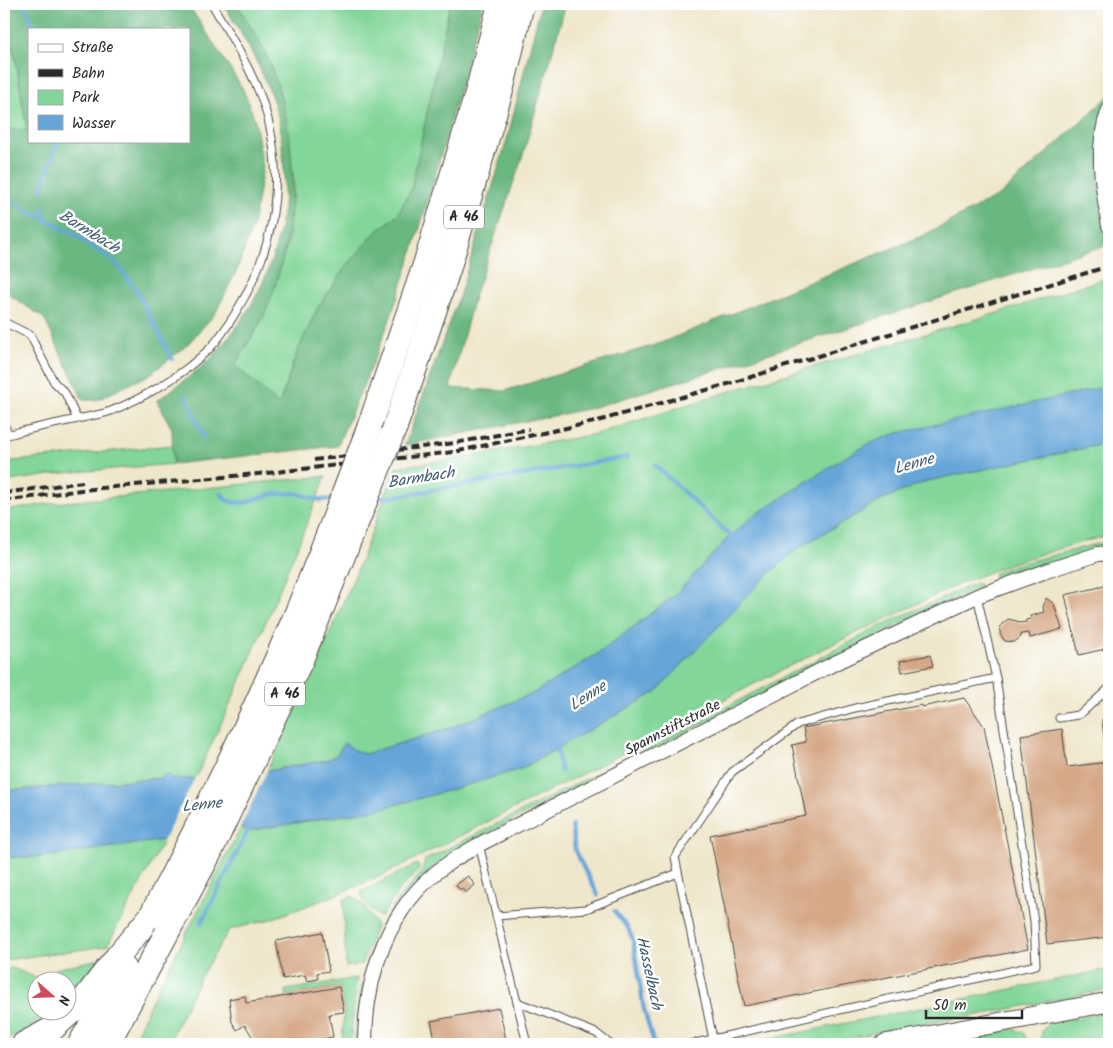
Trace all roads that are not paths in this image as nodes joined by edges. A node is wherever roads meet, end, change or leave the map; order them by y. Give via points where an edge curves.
1 (212, 4) edge
2 (500, 4) edge
3 (522, 4) edge
4 (1109, 110) edge
5 (1109, 226) edge
6 (4, 322) edge
7 (76, 419) junction
8 (4, 425) edge
9 (6, 435) edge
10 (1109, 552) edge
11 (977, 596) junction
12 (996, 678) junction
13 (1109, 688) edge
14 (1059, 718) dead end
15 (479, 844) junction
16 (678, 873) junction
17 (496, 916) junction
18 (123, 956) junction
19 (517, 1002) junction
20 (1109, 1002) edge
21 (713, 1039) junction
22 (24, 1044) edge
23 (80, 1044) edge
24 (107, 1044) edge
25 (365, 1044) edge
26 (527, 1044) edge
27 (610, 1044) edge
28 (691, 1044) edge
29 (885, 1044) edge

1 - 7 lane via 255,81 273,143 276,196 263,257 250,289 231,320 202,356 142,396 109,411
2 - 18 highway, A 46, bridge via 426,265 328,536 293,622 226,767 151,916
3 - 24 highway, A 46, bridge via 502,87 448,270 395,427 301,660 209,854
4 - 5 street via 1103,125 1102,183
6 - 7 lane via 30,335
7 - 9 lane
8 - 9 lane
10 - 11 street, Spannstiftstraße
11 - 12 lane
11 - 15 street, Spannstiftstraße via 840,661
12 - 16 lane via 855,708 798,724 732,772 675,857
12 - 21 lane via 1034,921 1036,965
13 - 14 lane via 1084,712
15 - 17 lane
15 - 25 street, Spannstiftstraße via 445,865 421,887 398,917 372,974
16 - 17 lane via 586,909
16 - 21 lane
17 - 19 lane
18 - 22 highway via 82,1002 52,1029
18 - 23 highway, A 46
19 - 26 lane
19 - 27 lane via 596,1033
20 - 29 main road
21 - 28 lane

